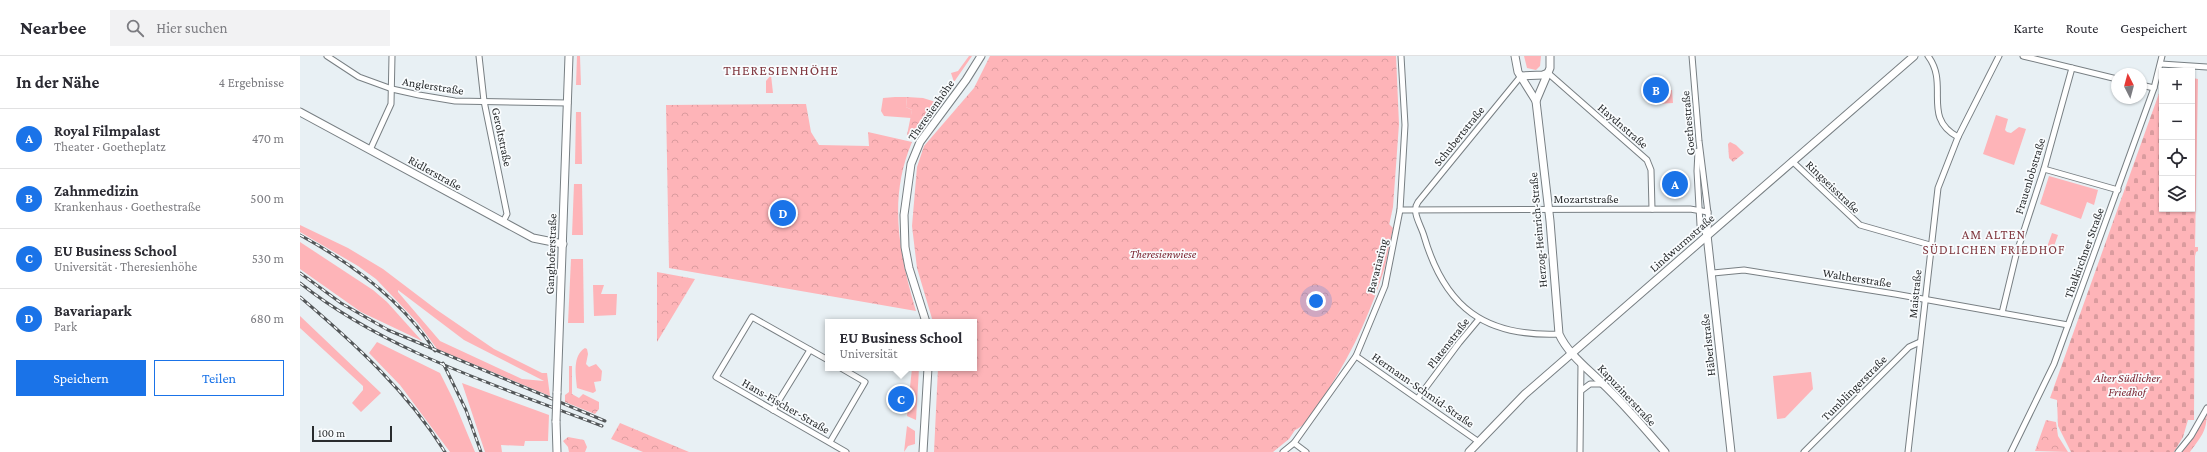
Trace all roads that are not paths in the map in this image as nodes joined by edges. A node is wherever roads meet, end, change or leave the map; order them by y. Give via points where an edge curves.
1 (327, 56) edge
2 (392, 56) edge
3 (479, 56) edge
4 (569, 56) edge
5 (981, 56) edge
6 (1401, 56) edge
7 (1516, 56) edge
8 (1550, 56) edge
9 (1692, 56) edge
10 (1914, 56) edge
11 (1928, 56) edge
12 (1999, 56) edge
13 (2023, 56) edge
14 (2162, 56) edge
15 (2161, 64) junction
16 (2207, 67) edge
17 (2072, 68) junction
18 (1548, 73) junction
19 (1520, 76) junction
20 (2111, 78) edge
21 (2147, 86) edge
22 (2154, 88) junction
23 (392, 89) junction
24 (484, 101) junction
25 (1536, 102) junction
26 (568, 103) junction
27 (300, 112) edge
28 (1958, 137) junction
29 (1699, 141) junction
30 (370, 150) junction
31 (1792, 161) junction
32 (2044, 169) junction
33 (2118, 190) junction
34 (1698, 209) junction
35 (1400, 210) junction
36 (1415, 210) junction
37 (1549, 210) junction
38 (1652, 210) junction
39 (1708, 212) junction
40 (503, 222) junction
41 (1707, 235) junction
42 (563, 244) junction
43 (1930, 245) junction
44 (1713, 273) junction
45 (1925, 300) junction
46 (2002, 313) junction
47 (925, 319) edge
48 (1480, 319) junction
49 (2068, 326) junction
50 (1559, 334) junction
51 (1920, 342) junction
52 (810, 350) junction
53 (1572, 352) junction
54 (1356, 356) junction
55 (825, 358) edge
56 (1581, 363) junction
57 (846, 371) edge
58 (928, 371) edge
59 (1603, 384) junction
60 (1582, 391) junction
61 (1418, 398) junction
62 (2207, 408) edge
63 (773, 410) junction
64 (830, 442) junction
65 (1479, 442) junction
66 (1294, 443) junction
67 (556, 452) edge
68 (846, 452) edge
69 (923, 452) edge
70 (1283, 452) edge
71 (1306, 452) edge
72 (1469, 452) edge
73 (1580, 452) edge
74 (1665, 452) edge
75 (1731, 452) edge
76 (1804, 452) edge
77 (1908, 452) edge
78 (2011, 452) edge
79 (2178, 452) edge

1 - 23 street, Anglerstraße via 359,78
2 - 23 street
3 - 24 street, Geroltstraße
4 - 26 main road, Ganghoferstraße
5 - 47 main road, Theresienhöhe via 920,142 911,164 904,215 905,247
6 - 35 street, Bavariaring via 1405,125
7 - 19 main road
8 - 18 main road
9 - 29 street, Goethestraße
10 - 31 main road, Lindwurmstraße
11 - 28 street via 1936,69 1939,118 1948,131
12 - 28 street, Maistraße
13 - 17 street
14 - 15 street, Thalkirchner Straße
15 - 16 street
15 - 22 street, Thalkirchner Straße
17 - 20 street
17 - 32 street, Frauenlobstraße
18 - 19 main road
18 - 25 main road
18 - 38 street, Haydnstraße via 1647,160 1651,170
19 - 25 main road
19 - 36 street, Schubertstraße via 1418,202
21 - 22 street
22 - 33 street, Thalkirchner Straße
23 - 24 street, Anglerstraße via 455,101
23 - 30 street via 391,104
24 - 26 street, Anglerstraße
24 - 40 street, Geroltstraße via 507,214
25 - 37 main road, Herzog-Heinrich-Straße
26 - 42 main road, Ganghoferstraße
27 - 30 main road, Ridlerstraße
28 - 43 street, Maistraße via 1938,188
29 - 34 street
29 - 39 street, Goethestraße
30 - 40 main road, Ridlerstraße
31 - 41 main road, Lindwurmstraße
31 - 43 street, Ringseisstraße via 1860,225
32 - 33 street
32 - 46 street, Frauenlobstraße via 2016,255
33 - 49 street, Thalkirchner Straße
34 - 38 street, Mozartstraße
34 - 39 street, Mozartstraße
34 - 41 street via 1701,228
35 - 36 street, Mozartstraße
35 - 54 street, Bavariaring via 1385,286
36 - 37 street, Mozartstraße
36 - 48 street via 1441,280 1450,293
37 - 38 street, Mozartstraße
37 - 50 main road, Herzog-Heinrich-Straße
39 - 41 street, Goethestraße via 1710,224
40 - 42 main road, Ridlerstraße via 541,241
41 - 44 main road, Häberlstraße
41 - 53 main road, Lindwurmstraße
42 - 67 main road, Ganghoferstraße, bridge
43 - 45 street, Maistraße
44 - 45 street, Waltherstraße via 1744,270
44 - 75 main road, Häberlstraße
45 - 46 street, Waltherstraße
45 - 51 street, Maistraße
46 - 49 street, Waltherstraße
48 - 50 street via 1514,332
48 - 61 street, Platenstraße
49 - 78 street, Thalkirchner Straße via 2054,364
50 - 53 main road
51 - 76 street, Tumblingerstraße via 1909,347
51 - 77 street, Maistraße
52 - 55 street
52 - 63 street
52 - 63 street, Hans-Fischer-Straße via 752,317 716,377
53 - 56 main road, Kapuzinerstraße
53 - 65 main road, Lindwurmstraße via 1525,394
54 - 61 street, Hermann-Schmid-Straße
54 - 66 street, Bavariaring
56 - 59 main road, Kapuzinerstraße
56 - 60 street
57 - 64 street via 865,382
58 - 69 main road
59 - 60 street via 1590,384
59 - 74 main road, Kapuzinerstraße
60 - 73 street
61 - 65 street, Hermann-Schmid-Straße
62 - 79 street via 2191,436
63 - 64 street, Hans-Fischer-Straße
64 - 68 street, Hans-Fischer-Straße
65 - 72 main road, Lindwurmstraße
66 - 70 street, Bavariaring
66 - 71 street

